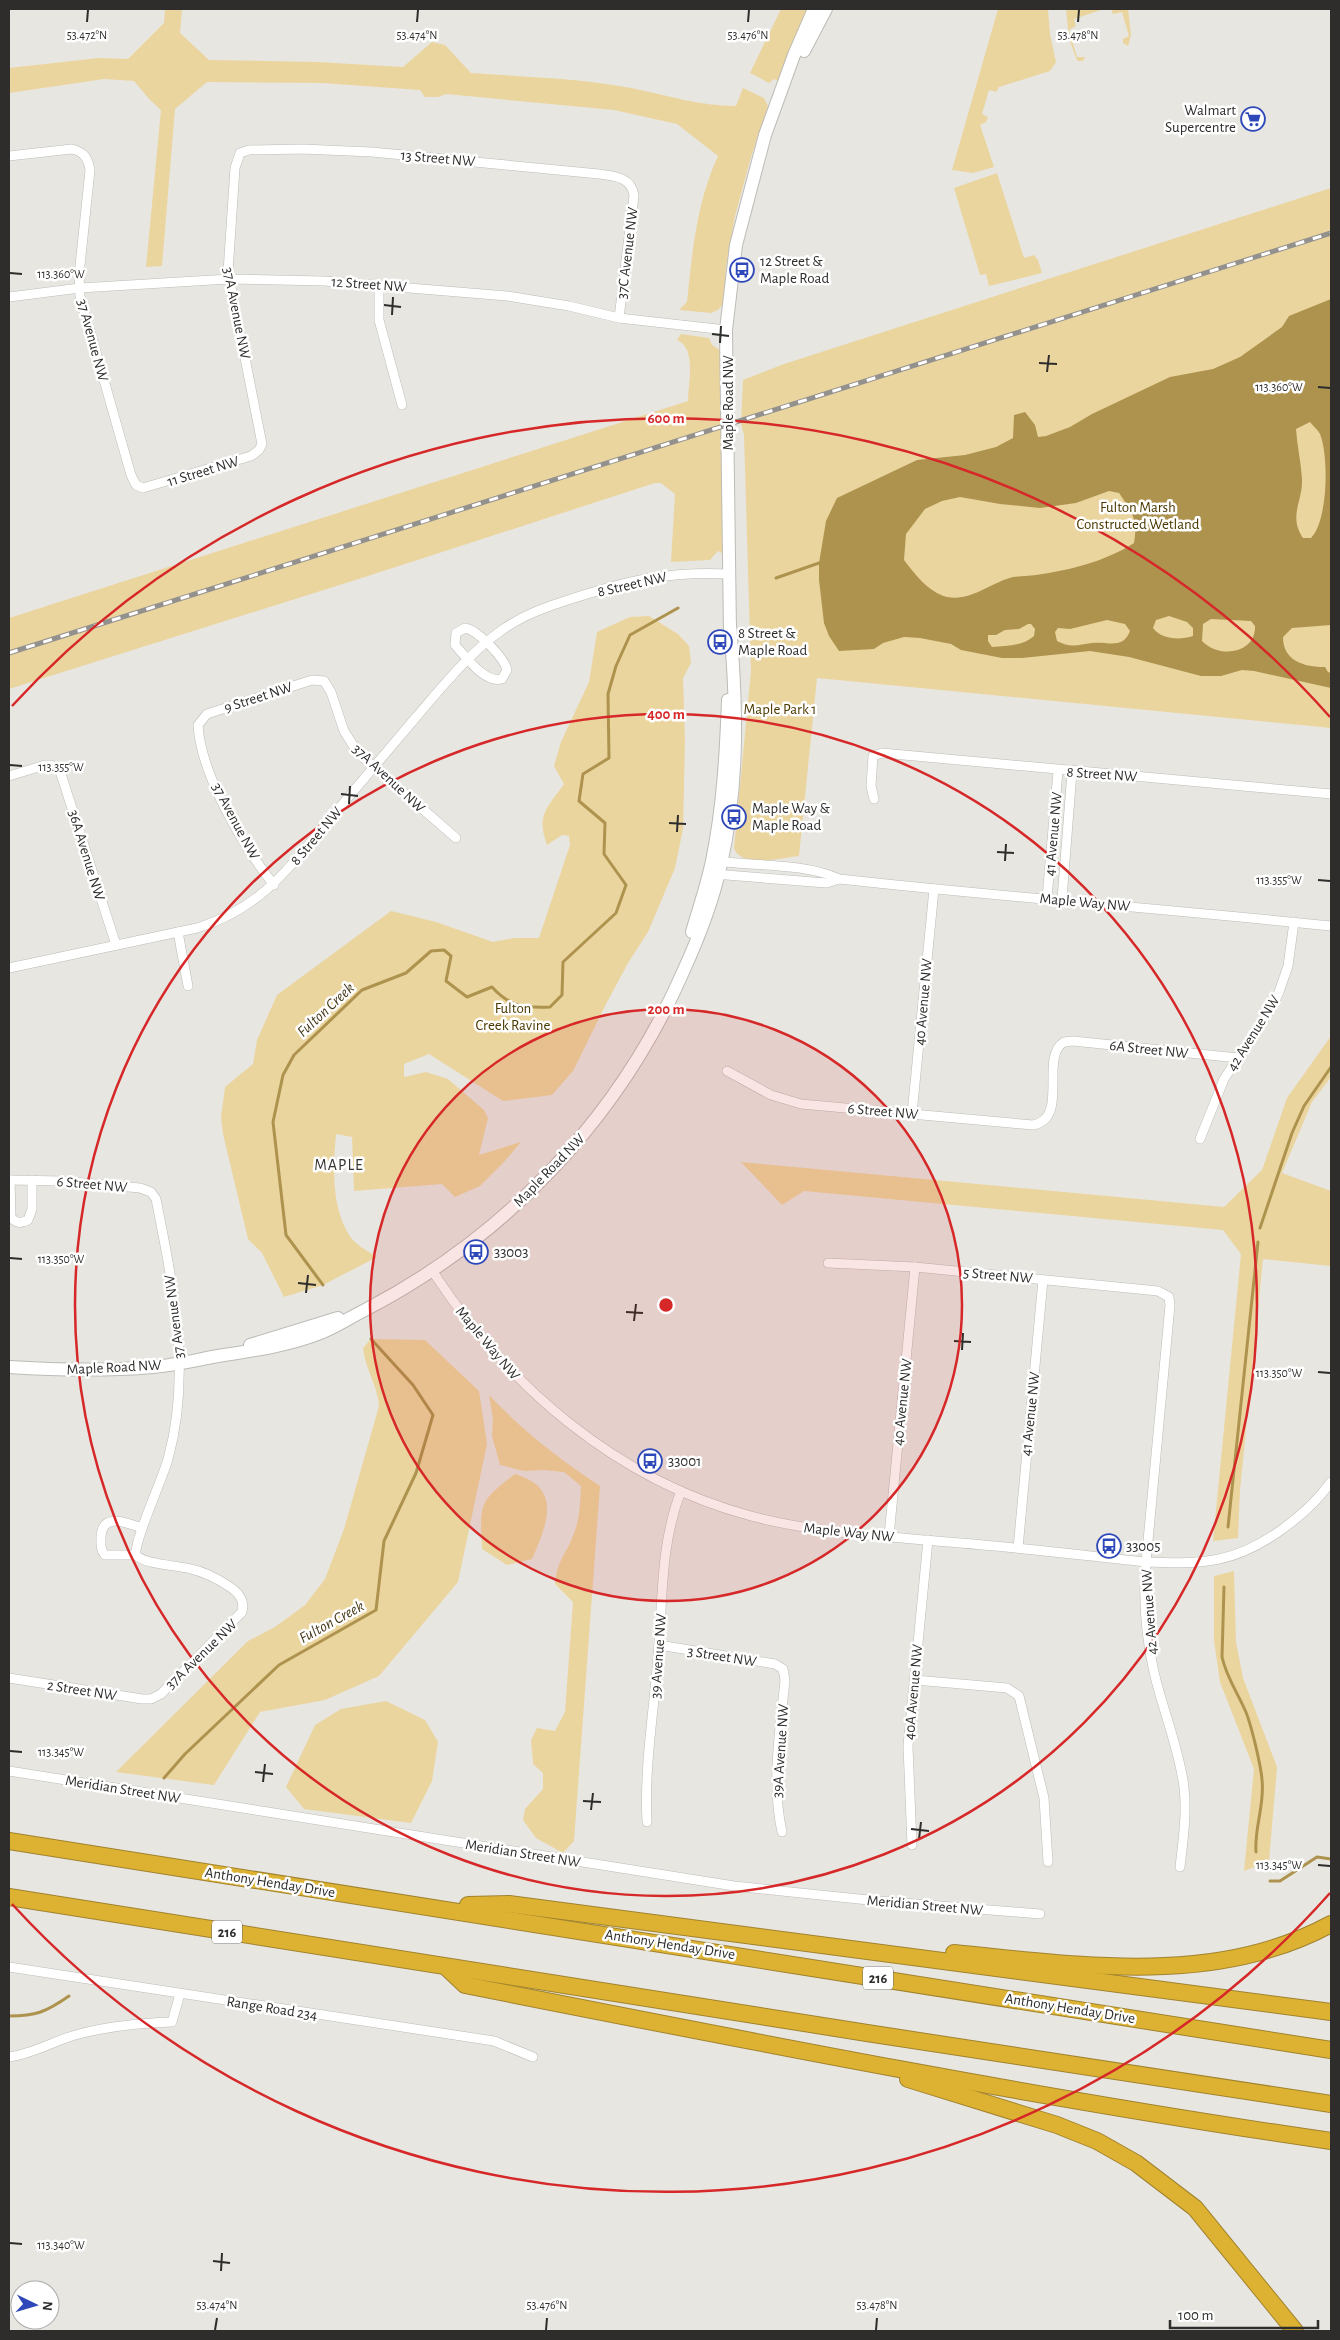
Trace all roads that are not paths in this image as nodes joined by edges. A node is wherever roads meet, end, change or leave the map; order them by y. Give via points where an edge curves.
1 (814, 9) edge
2 (826, 9) edge
3 (778, 97) junction
4 (240, 153) joint
5 (9, 156) edge
6 (632, 188) joint
7 (228, 279) junction
8 (379, 285) junction
9 (80, 288) junction
10 (9, 297) edge
11 (619, 318) junction
12 (726, 330) junction
13 (402, 405) dead end
14 (262, 444) joint
15 (138, 486) joint
16 (730, 574) junction
17 (486, 642) junction
18 (468, 659) junction
19 (324, 682) joint
20 (198, 725) joint
21 (374, 768) junction
22 (1058, 771) junction
23 (1072, 772) junction
24 (9, 776) edge
25 (1331, 794) edge
26 (874, 799) dead end
27 (456, 838) dead end
28 (715, 868) junction
29 (274, 884) junction
30 (934, 889) junction
31 (1047, 898) junction
32 (1062, 899) junction
33 (1294, 922) junction
34 (1331, 926) edge
35 (178, 932) junction
36 (116, 945) junction
37 (9, 968) edge
38 (188, 986) dead end
39 (1238, 1058) junction
40 (727, 1070) dead end
41 (912, 1114) junction
42 (1044, 1121) joint
43 (1200, 1140) dead end
44 (9, 1180) edge
45 (32, 1180) junction
46 (151, 1192) joint
47 (828, 1263) dead end
48 (915, 1268) junction
49 (432, 1272) junction
50 (1043, 1280) junction
51 (1167, 1295) joint
52 (180, 1363) junction
53 (9, 1367) edge
54 (1331, 1482) edge
55 (681, 1491) junction
56 (142, 1528) junction
57 (889, 1536) junction
58 (928, 1540) junction
59 (1018, 1548) junction
60 (136, 1555) junction
61 (1146, 1562) junction
62 (659, 1646) junction
63 (783, 1669) joint
64 (9, 1678) edge
65 (915, 1680) junction
66 (155, 1698) joint
67 (9, 1771) edge
68 (647, 1822) dead end
69 (782, 1832) dead end
70 (9, 1841) edge
71 (912, 1845) dead end
72 (1048, 1862) dead end
73 (1180, 1867) dead end
74 (9, 1897) edge
75 (425, 1906) junction
76 (1040, 1914) dead end
77 (1331, 1924) edge
78 (797, 1943) junction
79 (9, 1967) edge
80 (446, 1967) junction
81 (180, 1994) junction
82 (1331, 2012) edge
83 (1331, 2050) edge
84 (835, 2056) junction
85 (9, 2057) edge
86 (533, 2057) dead end
87 (1331, 2104) edge
88 (1331, 2141) edge
89 (1295, 2331) edge

1 - 3 street, Maple Road NW
2 - 3 street, Maple Road NW
3 - 12 street, Maple Road NW via 753,173 736,245
4 - 6 street, 13 Street NW via 255,149 372,152 599,174 621,178
4 - 7 street, 37A Avenue NW via 235,168
5 - 9 street, 37 Avenue NW via 72,149 82,152 88,159 90,170
6 - 11 street, 37C Avenue NW
7 - 8 street, 12 Street NW
7 - 9 street, 12 Street NW
7 - 14 street, 37A Avenue NW
8 - 11 street, 12 Street NW via 516,298
8 - 13 street via 379,320
9 - 10 street, 12 Street NW
9 - 15 street, 37 Avenue NW via 131,475
11 - 12 street, 12 Street NW
12 - 16 street, Maple Road NW
14 - 15 street, 11 Street NW via 256,454 151,488
16 - 17 street, 8 Street NW via 664,575 609,587 526,616
16 - 28 street, Maple Road NW via 725,773
17 - 18 street, 8 Street NW
17 - 18 street via 473,630 460,629 454,638 455,646
17 - 18 street via 506,666 505,676 499,680 490,679
18 - 21 street, 8 Street NW
19 - 20 street, 9 Street NW via 312,680 207,714
19 - 21 street, 37A Avenue NW via 348,738
20 - 29 street, 37 Avenue NW via 222,801 246,847
21 - 27 street, 37A Avenue NW
21 - 29 street, 8 Street NW
22 - 23 street, 8 Street NW
22 - 26 street, 8 Street NW via 882,753 873,756 871,786
22 - 31 street, 41 Avenue NW
23 - 25 street, 8 Street NW
23 - 32 street, 41 Avenue NW
24 - 36 street, 36A Avenue NW via 45,765 56,767 62,774
28 - 30 street, Maple Way NW via 813,882 839,879
28 - 49 street, Maple Road NW via 679,982 620,1087 575,1145 520,1202
29 - 35 street, 8 Street NW via 248,905 227,916
30 - 31 street, Maple Way NW
30 - 41 street, 40 Avenue NW
31 - 32 street, Maple Way NW
32 - 33 street, Maple Way NW
33 - 34 street, Maple Way NW
33 - 39 street, 42 Avenue NW via 1282,986
35 - 36 street, 8 Street NW
35 - 38 street
36 - 37 street, 8 Street NW
39 - 42 street, 6A Street NW via 1073,1041 1060,1044 1050,1109
39 - 43 street, 42 Avenue NW via 1220,1086
40 - 41 street, 6 Street NW via 790,1102
41 - 42 street, 6 Street NW via 1029,1125
44 - 45 street, 6 Street NW
44 - 45 street, 6 Street NW via 11,1217 21,1223 31,1214
45 - 46 street, 6 Street NW via 140,1188
46 - 52 street, 37 Avenue NW via 156,1199 176,1308
47 - 48 street, 5 Street NW
48 - 50 street, 5 Street NW
48 - 57 street, 40 Avenue NW
49 - 52 street, Maple Road NW via 369,1308 220,1356
49 - 55 street, Maple Way NW via 500,1360 562,1420 608,1451
50 - 51 street, 5 Street NW via 1158,1291
50 - 59 street, 41 Avenue NW
51 - 61 street, 42 Avenue NW via 1170,1305
52 - 53 street, Maple Road NW via 94,1370
52 - 56 street, 37 Avenue NW via 173,1443 158,1492
54 - 61 street, Maple Way NW via 1291,1524 1243,1550 1220,1559
55 - 57 street, Maple Way NW via 737,1512 791,1525
55 - 62 street, 39 Avenue NW via 671,1518 665,1551
56 - 60 street, 37 Avenue NW via 135,1546
56 - 60 street via 113,1520 106,1523 102,1531 101,1547 105,1555
57 - 58 street, Maple Way NW
58 - 59 street, Maple Way NW
58 - 65 street, 40A Avenue NW
59 - 61 street, Maple Way NW
60 - 66 street, 37A Avenue NW via 145,1560 194,1569 218,1579 239,1594 244,1608 240,1616
61 - 73 street, 42 Avenue NW via 1146,1611 1152,1660 1184,1789
62 - 63 street, 3 Street NW via 775,1664
62 - 68 street, 39 Avenue NW via 646,1791
63 - 69 street, 39A Avenue NW via 785,1680 776,1788
64 - 66 street, 2 Street NW via 142,1699
65 - 71 street, 40A Avenue NW via 908,1764
65 - 72 street via 1007,1688 1015,1692 1021,1701 1043,1790
67 - 76 street, Meridian Street NW via 725,1885
70 - 75 highway, Anthony Henday Drive / 216
74 - 80 highway, 216
75 - 78 highway via 509,1904
75 - 83 highway, Anthony Henday Drive / 216
77 - 78 highway via 1304,1939 1248,1955 1201,1965 1152,1968 1061,1963 855,1943
78 - 82 highway
79 - 81 street, Range Road 234
80 - 84 highway via 465,1985
80 - 87 highway, 216
81 - 85 street via 172,2022 116,2026 78,2034
81 - 86 street, Range Road 234 via 494,2041
84 - 88 highway via 1160,2116
84 - 89 highway via 1057,2125 1097,2141 1136,2163 1195,2208

